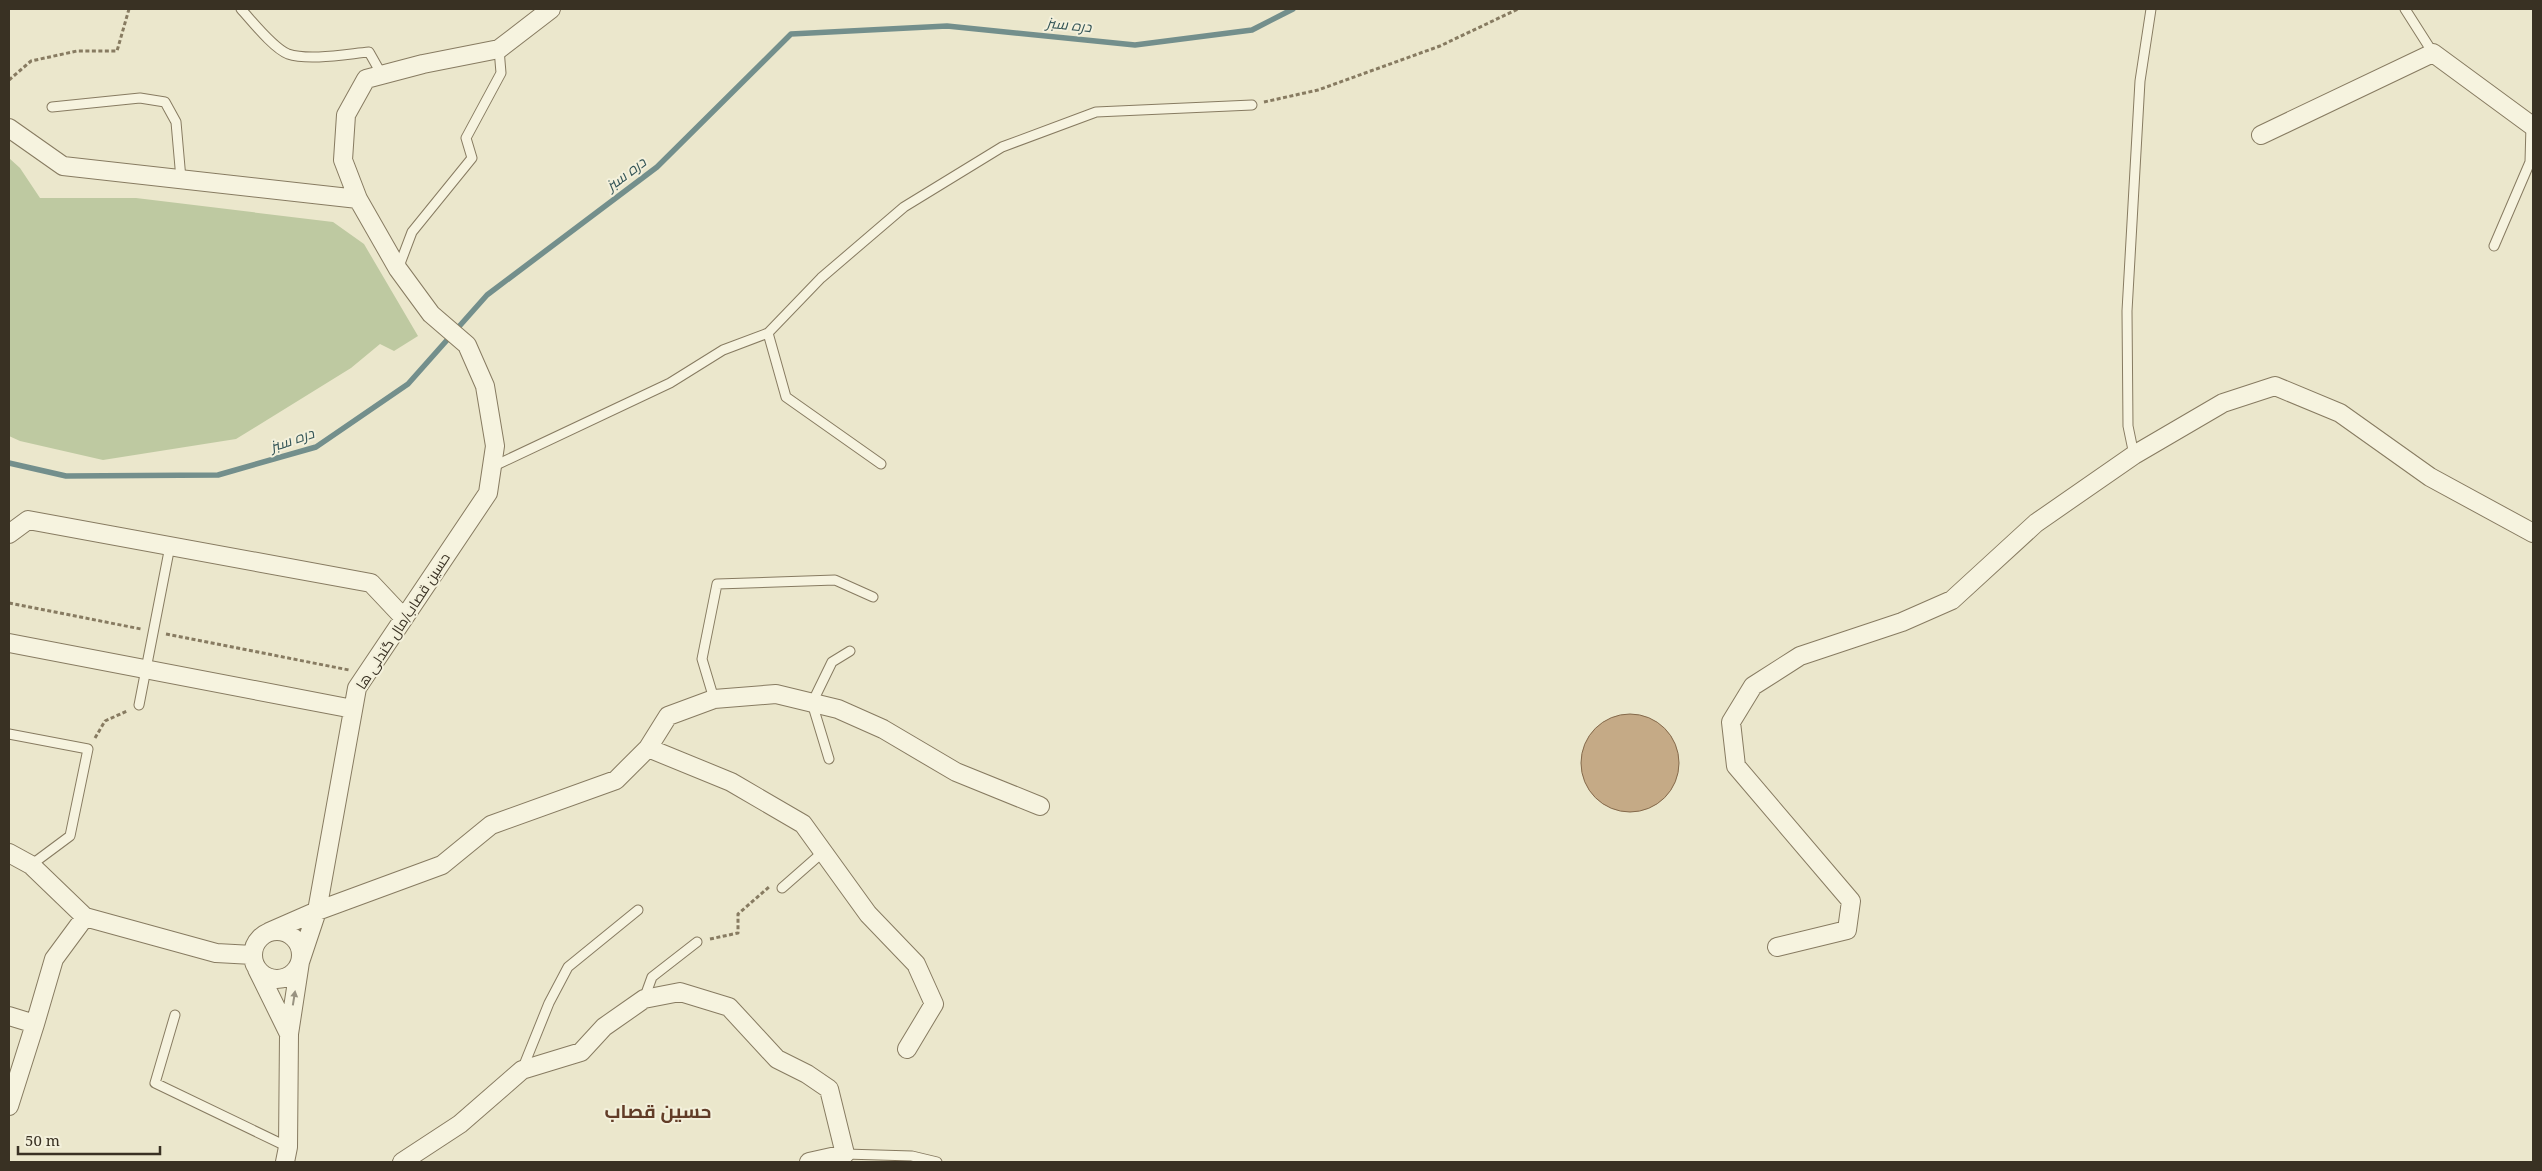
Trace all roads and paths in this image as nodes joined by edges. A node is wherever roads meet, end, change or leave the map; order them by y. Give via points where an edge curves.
1 (129, 9) edge
2 (241, 9) edge
3 (551, 9) edge
4 (1518, 9) edge
5 (2151, 9) edge
6 (2405, 9) edge
7 (499, 49) junction
8 (2433, 53) junction
9 (382, 75) junction
10 (9, 80) edge
11 (1252, 105) joint
12 (52, 107) dead end
13 (2532, 124) edge
14 (9, 128) edge
15 (2261, 135) dead end
16 (181, 179) junction
17 (358, 199) junction
18 (2494, 246) dead end
19 (398, 269) junction
20 (768, 333) junction
21 (2134, 455) junction
22 (882, 464) dead end
23 (492, 468) junction
24 (2533, 533) edge
25 (9, 534) edge
26 (170, 546) junction
27 (873, 597) dead end
28 (9, 603) edge
29 (404, 618) junction
30 (154, 631) junction
31 (9, 643) edge
32 (850, 651) dead end
33 (146, 669) junction
34 (367, 673) junction
35 (714, 699) junction
36 (812, 702) junction
37 (139, 706) joint
38 (353, 708) junction
39 (9, 734) edge
40 (648, 748) junction
41 (88, 749) junction
42 (829, 759) dead end
43 (1040, 806) dead end
44 (823, 852) junction
45 (9, 854) edge
46 (31, 865) junction
47 (782, 888) joint
48 (317, 910) junction
49 (638, 910) dead end
50 (85, 917) junction
51 (270, 932) junction
52 (697, 942) joint
53 (1777, 947) dead end
54 (255, 962) junction
55 (300, 962) junction
56 (644, 999) junction
57 (175, 1015) dead end
58 (9, 1016) edge
59 (35, 1024) junction
60 (289, 1034) junction
61 (907, 1049) dead end
62 (522, 1070) junction
63 (9, 1106) edge
64 (286, 1154) edge
65 (845, 1154) junction
66 (402, 1162) edge
67 (809, 1162) edge
68 (937, 1162) edge

1 - 10 path via 117,52 77,51 30,61
2 - 9 lane via 288,54 326,57 369,52
3 - 7 street
4 - 11 path via 1440,46 1318,90
5 - 21 lane via 2140,81 2127,312 2128,426
6 - 8 lane
7 - 9 street
7 - 19 lane via 502,73 466,138 472,158 412,232
8 - 13 street
8 - 15 street
9 - 17 street via 366,79 346,115 343,160
11 - 20 lane via 1096,112 1002,147 904,206 821,278
12 - 16 lane via 140,98 165,102 176,122
13 - 18 lane via 2530,162
14 - 16 street via 62,166
16 - 17 street
17 - 19 street
19 - 23 street, حسین قصاب/مال گندلی ها via 431,314 467,345 485,386 495,446
20 - 22 lane via 786,397
20 - 23 lane via 722,350 670,383
21 - 24 street via 2223,403 2275,386 2340,412 2430,477
21 - 53 street via 2036,523 1952,600 1902,622 1800,656 1753,686 1731,722 1736,766 1851,901 1847,930
23 - 29 street, حسین قصاب/مال گندلی ها via 488,493
25 - 26 street via 28,520
26 - 29 street via 371,583
26 - 30 lane
27 - 35 lane via 835,580 717,584 702,658
28 - 30 path
29 - 34 street, حسین قصاب/مال گندلی ها
30 - 33 lane
30 - 34 path
31 - 33 street
32 - 36 lane via 832,662
33 - 37 lane
33 - 38 street
34 - 38 street, حسین قصاب/مال گندلی ها via 357,688
35 - 36 street via 776,694
35 - 40 street via 668,716
36 - 42 lane
36 - 43 street via 883,729 956,772
37 - 41 path via 105,721
38 - 48 street, حسین قصاب/مال گندلی ها
39 - 41 lane
40 - 44 street via 731,782 803,824
40 - 48 street via 616,780 491,825 442,865
41 - 46 lane via 70,836
44 - 47 lane
44 - 61 street via 868,914 916,964 934,1004
45 - 46 street
46 - 50 street
47 - 52 path via 773,882 738,914 738,933
48 - 51 street
48 - 55 street, حسین قصاب/مال گندلی ها
49 - 62 lane via 568,967 549,1003
50 - 54 street
50 - 59 street via 54,959
51 - 54 street via 257,941
51 - 55 street via 291,936 300,948
52 - 56 lane via 652,977
54 - 55 street via 269,978 284,978
54 - 60 street
60 -> 55 street, حسین قصاب/مال گندلی ها
56 - 62 street via 604,1027 581,1052
56 - 65 street via 680,992 728,1007 777,1059 829,1089
57 - 64 lane via 156,1083
58 - 59 street
59 - 63 street
60 - 64 street, حسین قصاب/مال گندلی ها
62 - 66 street via 460,1124
65 - 67 street
65 - 68 lane via 912,1156

